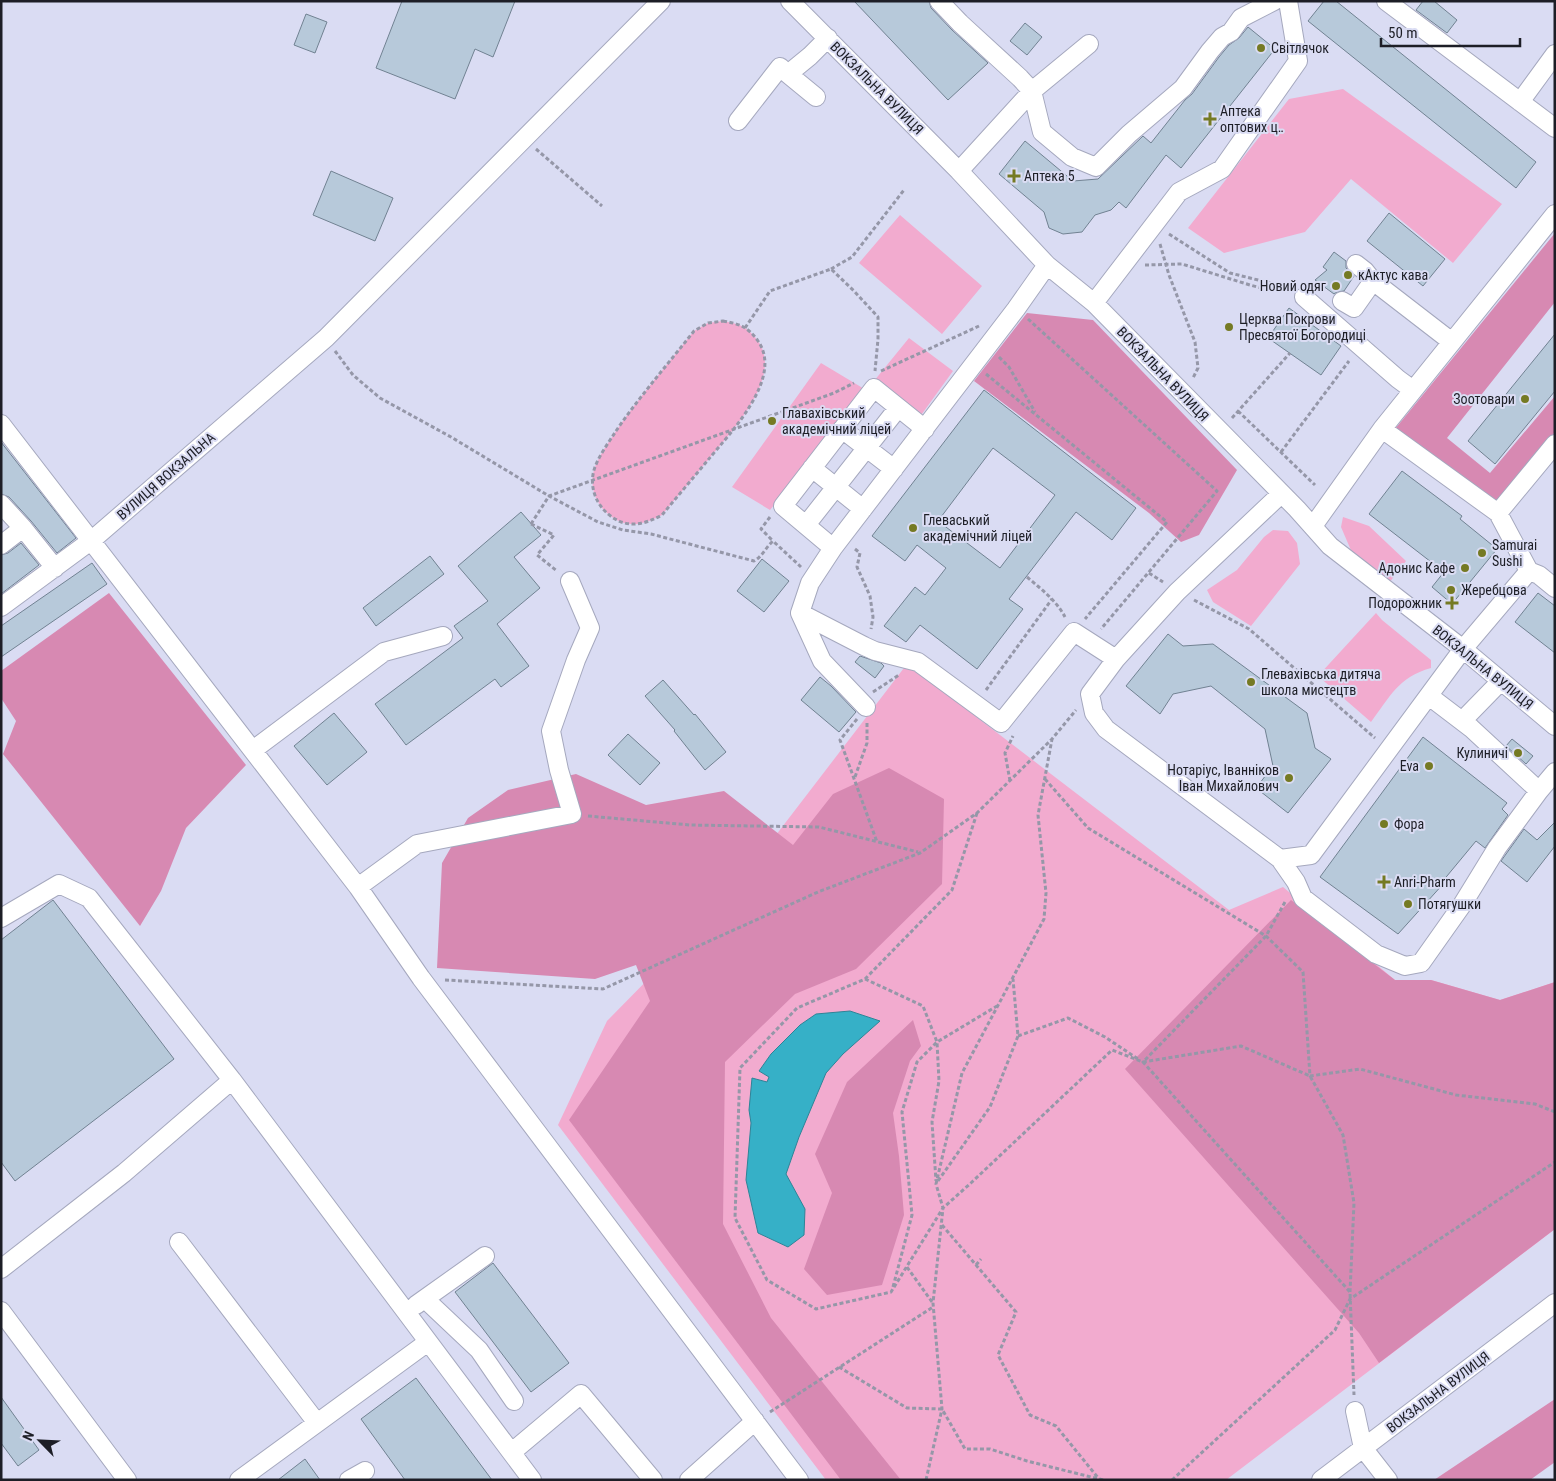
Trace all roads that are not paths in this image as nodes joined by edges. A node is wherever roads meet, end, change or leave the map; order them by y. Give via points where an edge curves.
1 (661, 1) edge
2 (790, 1) edge
3 (939, 1) edge
4 (1274, 1) edge
5 (1288, 1) edge
6 (1386, 1) edge
7 (828, 38) junction
8 (1089, 44) dead end
9 (1555, 54) edge
10 (788, 74) junction
11 (1032, 92) junction
12 (816, 97) dead end
13 (1520, 102) junction
14 (738, 121) dead end
15 (1555, 128) edge
16 (959, 171) junction
17 (1555, 214) edge
18 (1356, 264) dead end
19 (1047, 265) junction
20 (1373, 281) junction
21 (1296, 294) road end
22 (1342, 301) dead end
23 (1094, 303) junction
24 (1452, 342) junction
25 (1413, 390) junction
26 (898, 408) junction
27 (1, 424) edge
28 (925, 429) junction
29 (1382, 429) junction
30 (842, 430) junction
31 (1555, 444) edge
32 (866, 448) junction
33 (812, 468) junction
34 (894, 469) junction
35 (835, 487) junction
36 (1281, 494) junction
37 (1, 504) edge
38 (863, 509) junction
39 (1498, 513) junction
40 (806, 525) junction
41 (1313, 526) junction
42 (22, 528) junction
43 (92, 540) junction
44 (837, 543) junction
45 (1, 545) edge
46 (55, 568) junction
47 (1529, 571) junction
48 (570, 581) road end
49 (1555, 588) edge
50 (1, 607) edge
51 (800, 613) junction
52 (443, 636) dead end
53 (1463, 649) junction
54 (1116, 659) junction
55 (1501, 681) junction
56 (1428, 696) junction
57 (863, 704) road end
58 (1462, 721) junction
59 (1555, 726) edge
60 (253, 750) junction
61 (1555, 772) edge
62 (1538, 791) junction
63 (1280, 859) junction
64 (358, 887) junction
65 (1, 918) edge
66 (232, 1080) junction
67 (179, 1242) dead end
68 (485, 1256) dead end
69 (1, 1269) edge
70 (425, 1299) junction
71 (1555, 1303) edge
72 (1, 1311) edge
73 (406, 1312) junction
74 (428, 1342) junction
75 (514, 1401) dead end
76 (1355, 1411) road end
77 (755, 1421) junction
78 (317, 1423) junction
79 (1363, 1448) junction
80 (512, 1452) junction
81 (365, 1471) dead end
82 (127, 1480) edge
83 (239, 1480) edge
84 (349, 1480) edge
85 (532, 1480) edge
86 (653, 1480) edge
87 (690, 1480) edge
88 (799, 1480) edge
89 (1321, 1480) edge
90 (1388, 1480) edge

1 - 43 street, ВУЛИЦЯ ВОКЗАЛЬНА via 326,338
2 - 7 street, ВОКЗАЛЬНА ВУЛИЦЯ
3 - 11 street
4 - 11 street via 1242,18 1210,51 1183,88 1096,167 1072,157 1042,132
5 - 23 street via 1298,61 1222,170 1179,192
6 - 13 street
7 - 10 street
7 - 16 street, ВОКЗАЛЬНА ВУЛИЦЯ
8 - 11 street
9 - 13 street
10 - 12 street
10 - 14 street via 780,67
11 - 16 street
13 - 15 street
16 - 19 street, ВОКЗАЛЬНА ВУЛИЦЯ
17 - 24 street
18 - 20 street
19 - 23 street, ВОКЗАЛЬНА ВУЛИЦЯ
19 - 28 street
20 - 22 street via 1354,308
20 - 24 street
21 - 25 street
23 - 36 street, ВОКЗАЛЬНА ВУЛИЦЯ
24 - 25 street
25 - 29 street
26 - 28 street
26 - 30 street via 874,388
26 - 32 street
27 - 43 street
28 - 34 street
29 - 39 street
29 - 41 street
30 - 32 street
30 - 33 street
31 - 39 street
32 - 34 street
32 - 35 street
33 - 35 street
33 - 40 street via 783,506
34 - 38 street
35 - 38 street
35 - 40 street
36 - 41 street, ВОКЗАЛЬНА ВУЛИЦЯ
36 - 54 street via 1177,592
37 - 42 street
38 - 44 street
39 - 47 street
40 - 44 street
41 - 53 street, ВОКЗАЛЬНА ВУЛИЦЯ via 1330,546
42 - 45 street
42 - 46 street
43 - 46 street, ВУЛИЦЯ ВОКЗАЛЬНА
43 - 60 street
44 - 51 street via 813,578
46 - 50 street, ВУЛИЦЯ ВОКЗАЛЬНА
47 - 49 street
47 - 53 street
48 - 64 street via 590,628 551,731 572,814 417,844
51 - 54 street via 864,646 918,662 1001,723 1074,632
51 - 57 street via 822,661
52 - 60 street via 384,652
53 - 55 street, ВОКЗАЛЬНА ВУЛИЦЯ
53 - 56 street
54 - 63 street via 1090,694 1094,713 1106,729
55 - 58 street
55 - 59 street, ВОКЗАЛЬНА ВУЛИЦЯ
56 - 58 street
56 - 63 street via 1311,855
58 - 62 street
60 - 64 street
61 - 62 street
62 - 63 street via 1421,964 1405,966 1376,954 1303,898
64 - 77 street via 422,978
65 - 66 street via 59,884 89,898
66 - 69 street via 124,1173
66 - 73 street
67 - 78 street
68 - 70 street
70 - 73 street
70 - 75 street via 479,1350
71 - 79 street, ВОКЗАЛЬНА ВУЛИЦЯ
72 - 82 street
73 - 74 street
74 - 78 street
74 - 80 street
76 - 79 street
77 - 87 street
77 - 88 street
78 - 83 street
79 - 89 street, ВОКЗАЛЬНА ВУЛИЦЯ
79 - 90 street
80 - 85 street
80 - 86 street via 581,1394
81 - 84 street

